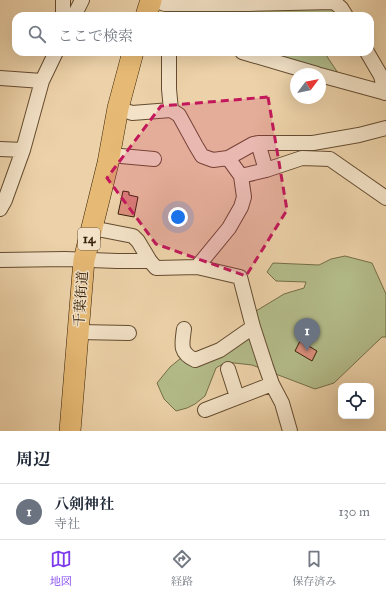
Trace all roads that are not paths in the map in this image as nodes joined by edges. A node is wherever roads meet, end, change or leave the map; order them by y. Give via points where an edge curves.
1 (63, 0) edge
2 (82, 0) edge
3 (152, 0) edge
4 (311, 1) edge
5 (334, 1) edge
6 (248, 10) edge
7 (62, 12) edge
8 (76, 12) edge
9 (148, 12) edge
10 (344, 12) edge
11 (54, 56) edge
12 (133, 56) edge
13 (170, 56) edge
14 (258, 56) edge
15 (369, 56) edge
16 (299, 68) edge
17 (326, 76) edge
18 (0, 78) edge
19 (42, 81) junction
20 (385, 93) edge
21 (118, 108) junction
22 (171, 110) junction
23 (386, 128) edge
24 (330, 139) junction
25 (258, 143) junction
26 (0, 149) edge
27 (23, 150) junction
28 (110, 155) junction
29 (228, 158) junction
30 (154, 159) dead end
31 (330, 159) junction
32 (266, 170) junction
33 (241, 176) junction
34 (386, 198) edge
35 (0, 209) edge
36 (92, 228) junction
37 (0, 260) edge
38 (84, 260) junction
39 (150, 261) junction
40 (197, 267) junction
41 (253, 327) junction
42 (184, 329) dead end
43 (79, 332) junction
44 (129, 333) dead end
45 (228, 368) dead end
46 (272, 384) junction
47 (237, 397) junction
48 (205, 410) dead end
49 (70, 431) edge
50 (290, 431) edge

1 - 7 street
2 - 8 street
3 - 6 street via 165,4
3 - 9 highway
4 - 5 street
4 - 6 street
5 - 10 street
11 - 19 street
12 - 21 highway, 千葉街道 / 14
13 - 22 street
14 - 16 street
15 - 20 street via 381,76
17 - 20 street
18 - 19 street
19 - 27 street
21 - 22 street via 132,113
21 - 28 highway, 千葉街道 / 14
22 - 29 street via 179,115 202,156 214,160
23 - 24 street
24 - 25 street via 313,143
24 - 31 street
25 - 29 street
25 - 32 street
26 - 27 street
27 - 35 street
28 - 30 street
28 - 36 highway, 千葉街道 / 14
29 - 33 street
31 - 32 street via 302,158
31 - 34 street
32 - 33 street
33 - 40 street via 244,197 241,207 229,228
36 - 38 highway, 千葉街道 / 14
36 - 39 street via 133,236
37 - 38 street
38 - 39 street
38 - 43 highway, 千葉街道 / 14
39 - 40 street via 156,268
40 - 41 street via 240,277
41 - 42 street via 220,350 195,360 187,356 182,347
41 - 46 street
43 - 44 street
43 - 49 highway, 千葉街道 / 14
45 - 47 street
46 - 47 street
46 - 50 street via 282,402
47 - 48 street

